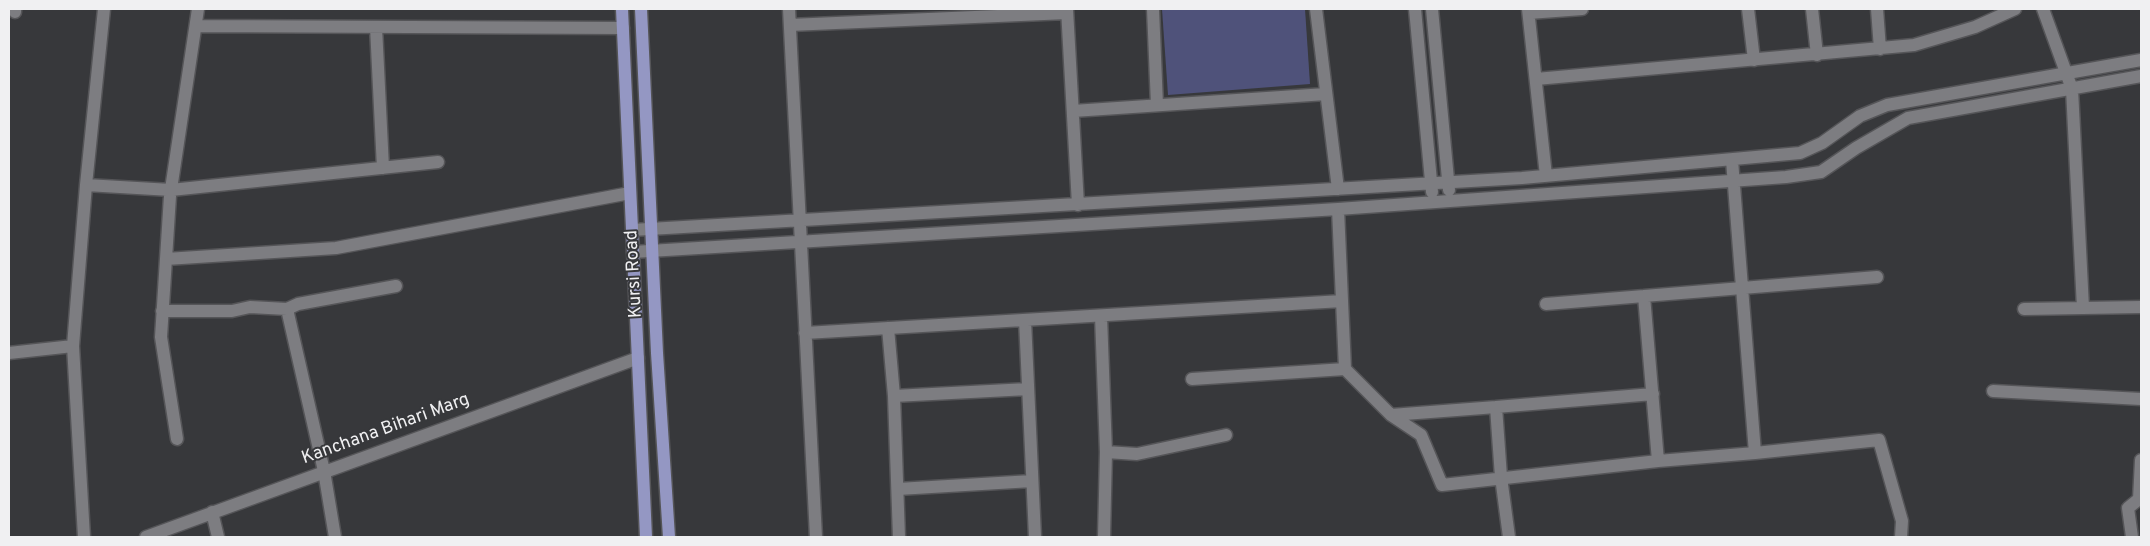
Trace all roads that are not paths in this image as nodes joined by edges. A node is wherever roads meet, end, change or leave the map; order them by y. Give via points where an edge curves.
1 (104, 9) edge
2 (198, 9) edge
3 (622, 9) edge
4 (642, 9) edge
5 (789, 9) edge
6 (1153, 9) edge
7 (1316, 9) edge
8 (1414, 9) edge
9 (1432, 9) edge
10 (1582, 9) edge
11 (1748, 9) edge
12 (1812, 9) edge
13 (1876, 9) edge
14 (2015, 9) edge
15 (2042, 9) edge
16 (1067, 11) edge
17 (1529, 11) edge
18 (790, 25) junction
19 (196, 26) junction
20 (376, 26) junction
21 (623, 28) junction
22 (1880, 49) junction
23 (1817, 55) junction
24 (1754, 60) junction
25 (2141, 60) edge
26 (2067, 74) junction
27 (2141, 76) edge
28 (1536, 79) junction
29 (2072, 89) junction
30 (1326, 94) junction
31 (1157, 105) junction
32 (1073, 111) junction
33 (1732, 160) junction
34 (438, 162) dead end
35 (383, 168) junction
36 (1546, 176) junction
37 (1734, 181) junction
38 (1449, 183) junction
39 (86, 184) junction
40 (1431, 184) junction
41 (1338, 189) junction
42 (171, 190) junction
43 (630, 193) junction
44 (1450, 201) junction
45 (1432, 202) junction
46 (1078, 204) junction
47 (1338, 209) junction
48 (800, 220) junction
49 (651, 228) junction
50 (632, 230) junction
51 (801, 241) junction
52 (652, 251) junction
53 (633, 252) junction
54 (166, 259) junction
55 (1878, 277) dead end
56 (396, 286) dead end
57 (1742, 288) junction
58 (1644, 296) junction
59 (1342, 301) junction
60 (1546, 304) dead end
61 (2141, 307) edge
62 (2083, 308) junction
63 (287, 309) junction
64 (2024, 309) dead end
65 (162, 312) junction
66 (1101, 316) junction
67 (1025, 320) junction
68 (888, 328) junction
69 (805, 333) junction
70 (73, 346) junction
71 (9, 353) edge
72 (638, 358) junction
73 (1345, 368) junction
74 (1192, 379) dead end
75 (1028, 389) junction
76 (1994, 390) dead end
77 (1653, 394) junction
78 (894, 396) junction
79 (2141, 398) edge
80 (1496, 408) junction
81 (1391, 414) junction
82 (1226, 435) dead end
83 (177, 439) dead end
84 (1106, 452) junction
85 (1755, 453) junction
86 (2141, 460) edge
87 (1658, 461) junction
88 (324, 472) junction
89 (1501, 477) junction
90 (1032, 481) junction
91 (898, 489) junction
92 (212, 512) junction
93 (84, 537) edge
94 (146, 537) edge
95 (218, 537) edge
96 (335, 537) edge
97 (646, 537) edge
98 (669, 537) edge
99 (816, 537) edge
100 (899, 537) edge
101 (1035, 537) edge
102 (1104, 537) edge
103 (1509, 537) edge
104 (1901, 537) edge
105 (2132, 537) edge

1 - 39 street
2 - 19 street
3 - 21 main road, Kursi Road
4 - 49 main road, Kursi Road
5 - 18 street
6 - 31 street
7 - 30 street
8 - 40 street
9 - 38 street
10 - 17 street
11 - 24 street
12 - 23 street
13 - 22 street
14 - 22 street via 1975,27 1914,45
15 - 26 street
16 - 18 street
16 - 32 street
17 - 28 street
18 - 48 street
19 - 20 street
19 - 42 street
20 - 21 street
20 - 35 street
21 - 43 main road, Kursi Road
22 - 23 street
23 - 24 street
24 - 28 street
25 - 26 street
26 - 29 street
26 - 33 street via 1887,105 1860,116 1822,143 1800,153
27 - 29 street
28 - 36 street
29 - 37 street via 1908,118 1821,172
29 - 62 street
30 - 31 street
30 - 41 street
31 - 32 street
32 - 46 street
33 - 36 street
33 - 37 street
34 - 35 street
35 - 42 street
36 - 38 street
37 - 44 street
37 - 57 street
38 - 40 street
38 - 44 street
39 - 42 street
39 - 70 street
40 - 41 street
40 - 45 street
41 - 46 street
42 - 54 street
43 - 50 main road, Kursi Road
43 - 54 street via 336,248
44 - 45 street
45 - 47 street
46 - 48 street
47 - 51 street
47 - 59 street
48 - 49 street
48 - 51 street
49 - 50 street
49 - 52 main road, Kursi Road
50 - 53 main road, Kursi Road
51 - 52 street
51 - 69 street
52 - 53 street
52 - 98 main road, Kursi Road
53 - 72 main road, Kursi Road
54 - 65 street
55 - 57 street
56 - 63 street via 298,304
57 - 58 street
57 - 85 street
58 - 60 street
58 - 77 street
59 - 66 street
59 - 73 street
61 - 62 street
62 - 64 street
63 - 65 street via 250,307 232,311
63 - 88 street
65 - 83 street via 161,337
66 - 67 street
66 - 84 street
67 - 68 street
67 - 75 street
68 - 69 street
68 - 78 street
69 - 99 street
70 - 71 street
70 - 93 street
72 - 88 street, Kanchana Bihari Marg
72 - 97 main road, Kursi Road
73 - 74 street
73 - 81 street
75 - 78 street
75 - 90 street
76 - 79 street
77 - 80 street
77 - 87 street
78 - 91 street
80 - 81 street
80 - 89 street
81 - 89 street via 1421,435 1442,485
82 - 84 street via 1137,454
84 - 102 street
85 - 87 street
85 - 104 street via 1879,440 1902,521
86 - 105 street via 2139,499 2128,508
87 - 89 street
88 - 92 street, Kanchana Bihari Marg
88 - 96 street
89 - 103 street
90 - 91 street
90 - 101 street
91 - 100 street
92 - 94 street, Kanchana Bihari Marg
92 - 95 street

